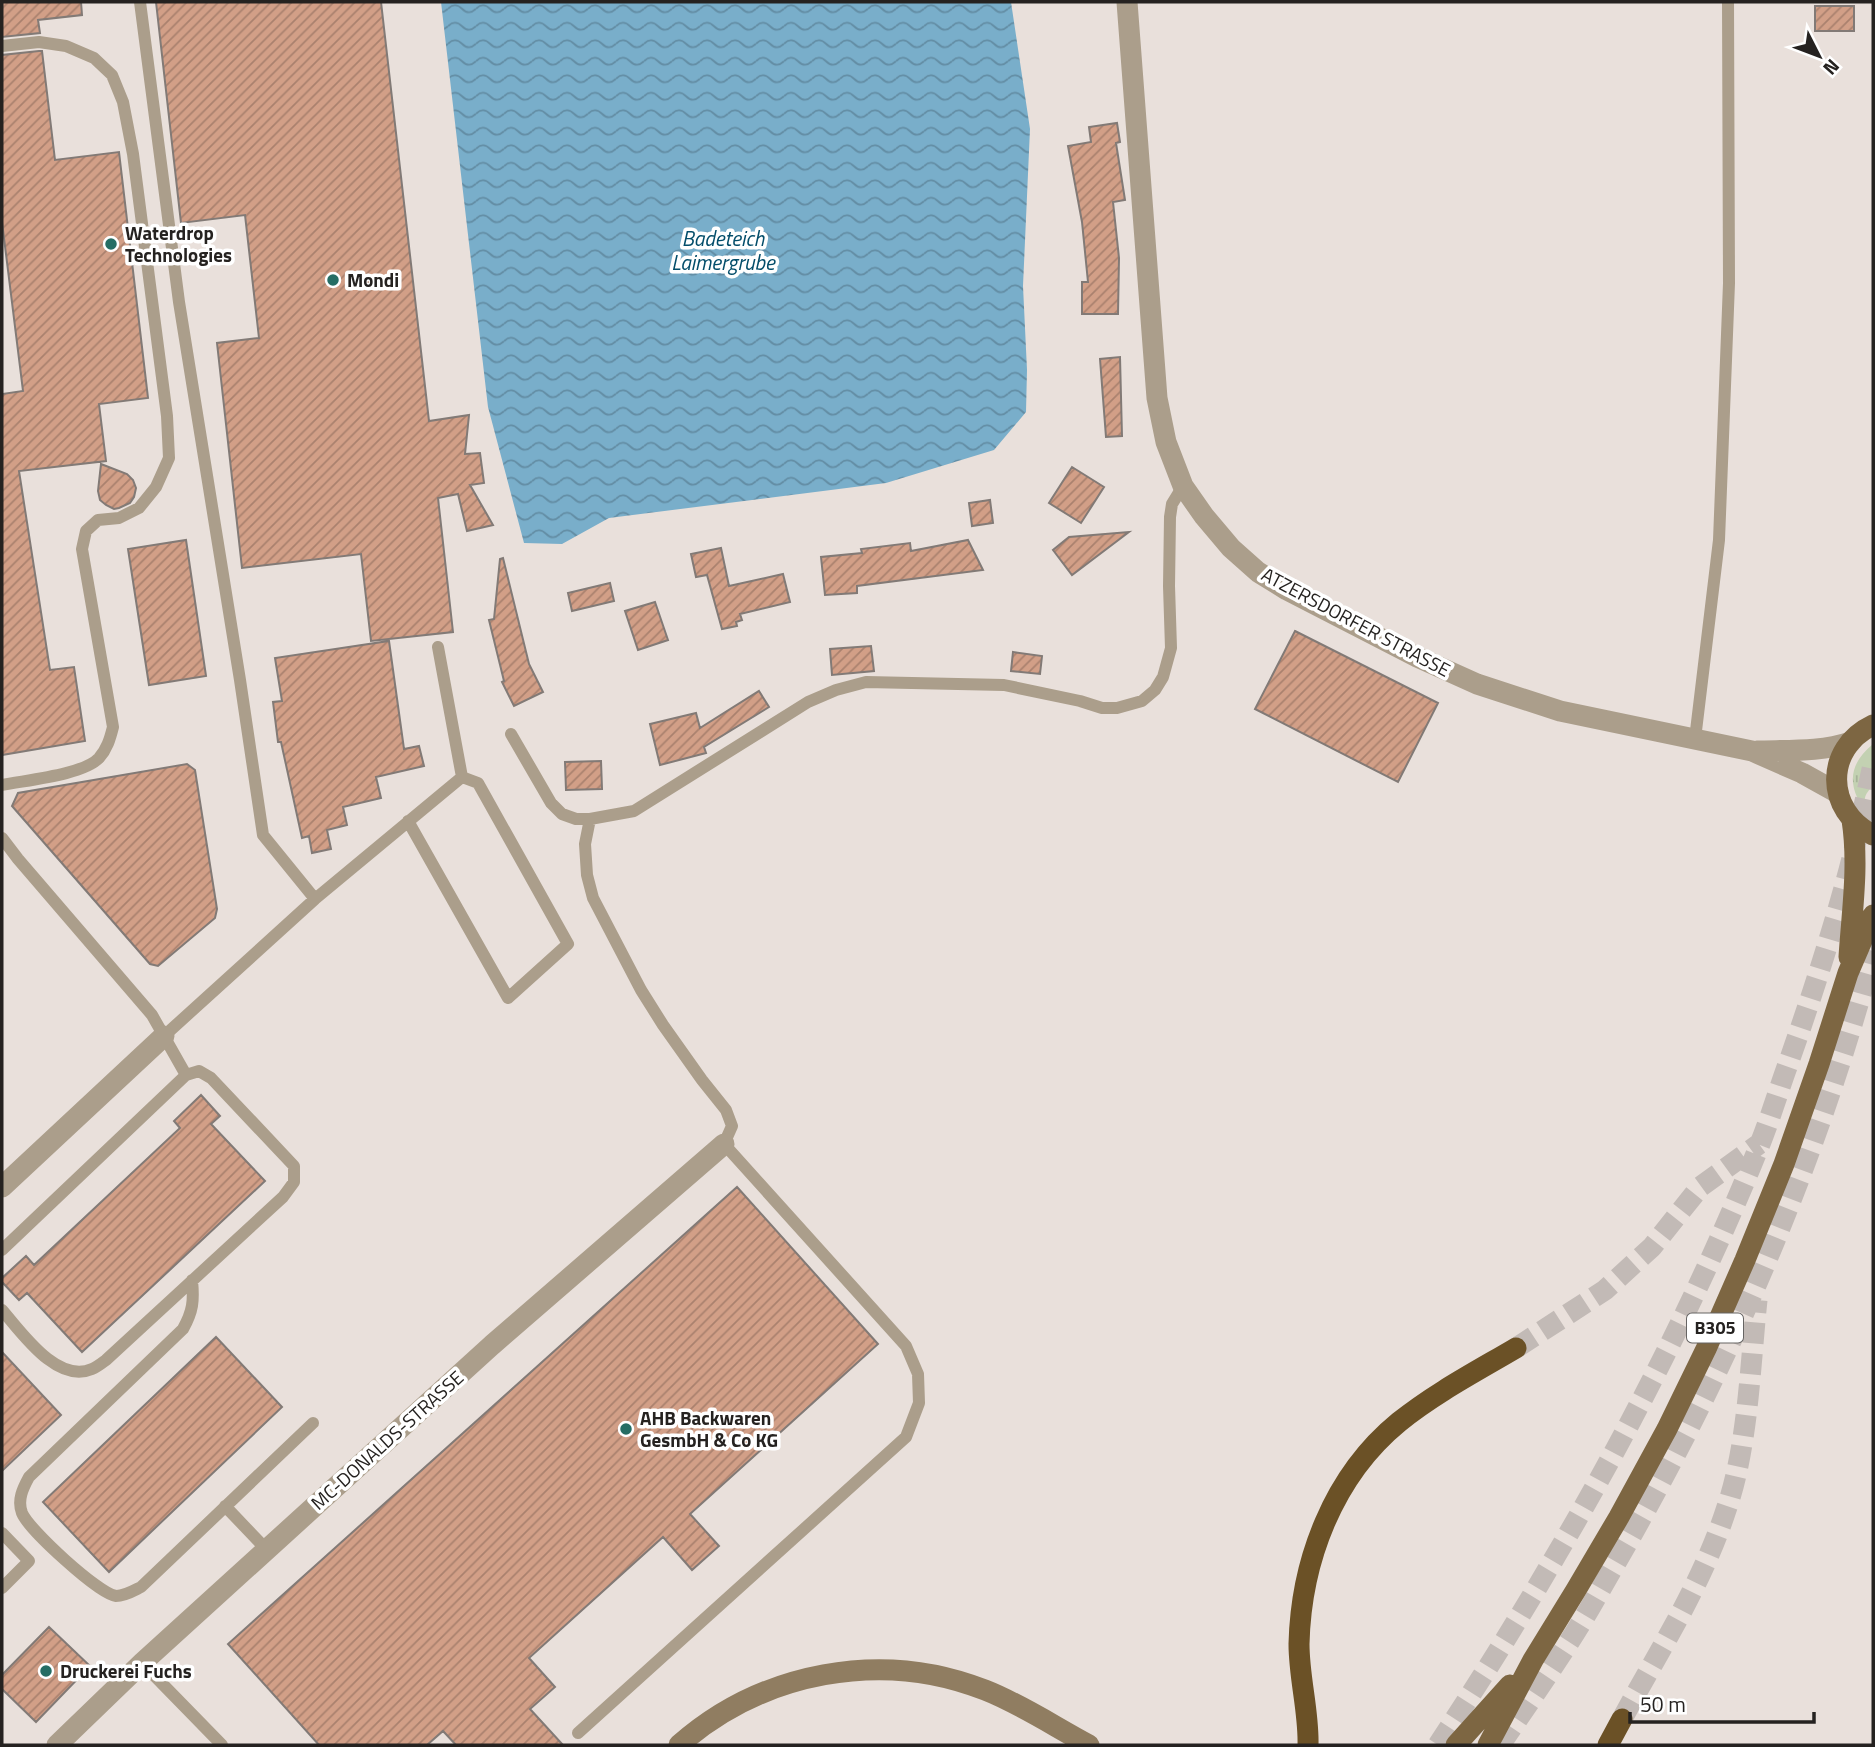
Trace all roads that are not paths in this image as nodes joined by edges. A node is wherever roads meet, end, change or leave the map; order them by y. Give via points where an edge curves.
1 (140, 2) edge
2 (1127, 2) edge
3 (1728, 2) edge
4 (2, 47) edge
5 (1183, 486) junction
6 (438, 647) dead end
7 (1873, 725) edge
8 (511, 734) dead end
9 (1695, 739) junction
10 (1851, 742) junction
11 (1752, 751) junction
12 (462, 777) junction
13 (2, 785) edge
14 (1838, 793) junction
15 (590, 819) junction
16 (1852, 820) junction
17 (408, 821) junction
18 (1873, 835) edge
19 (2, 838) edge
20 (315, 899) junction
21 (1873, 915) edge
22 (1848, 973) junction
23 (164, 1036) junction
24 (186, 1075) junction
25 (724, 1144) junction
26 (2, 1187) edge
27 (2, 1250) edge
28 (192, 1280) junction
29 (2, 1310) edge
30 (1516, 1348) tunnel mouth
31 (313, 1423) dead end
32 (225, 1506) junction
33 (2, 1533) edge
34 (48, 1545) junction
35 (266, 1549) junction
36 (29, 1561) junction
37 (2, 1588) edge
38 (1533, 1660) junction
39 (142, 1663) junction
40 (1622, 1719) tunnel mouth
41 (1050, 1724) junction
42 (578, 1733) dead end
43 (57, 1745) edge
44 (222, 1745) edge
45 (679, 1745) edge
46 (1071, 1745) edge
47 (1089, 1745) edge
48 (1308, 1745) edge
49 (1456, 1745) edge
50 (1488, 1745) edge
51 (1608, 1745) edge

1 - 20 lane via 179,302 263,835
2 - 5 street, ATZERSDORFER STRASSE via 1157,398 1166,442
3 - 9 lane via 1729,283 1719,540
4 - 13 lane via 39,42 66,46 94,58 113,75 132,154 169,457 156,487 139,508 119,518 98,520 86,531 82,549 113,727 109,743 97,760 80,770
5 - 9 street, ATZERSDORFER STRASSE via 1231,548 1258,572 1417,657 1532,703
5 - 15 lane via 1170,517 1171,648 1163,677 1142,701 1102,708 1004,685 866,682 808,702 634,811
6 - 12 lane
7 - 10 main road
8 - 15 lane via 551,803 562,814
9 - 11 street, ATZERSDORFER STRASSE
10 - 11 street, ATZERSDORFER STRASSE via 1817,749
10 - 14 main road via 1838,766
11 - 14 street, ATZERSDORFER STRASSE
12 - 17 lane
12 - 17 lane via 478,783 568,944 508,998
14 - 16 main road, B305
15 - 25 lane via 585,844 593,898 641,990 726,1110 732,1126
16 - 18 main road, B305
16 - 22 main road, B305 via 1856,863
17 - 20 lane
19 - 23 lane via 152,1015
20 - 23 lane
21 - 22 main road, B305
22 - 38 main road, B305 via 1784,1164 1706,1349 1619,1517
23 - 24 lane
23 - 26 street
24 - 27 lane
24 - 28 lane via 199,1071 211,1078 294,1166 294,1182 283,1197
25 - 35 street, MC-DONALDS-STRASSE
25 - 42 lane via 906,1346 918,1374 919,1403 906,1437
28 - 29 lane via 91,1370 73,1372 53,1364
28 - 34 lane via 192,1314 183,1329 29,1477 20,1494 22,1513
30 - 48 highway via 1398,1423 1363,1458 1340,1492 1321,1531 1302,1609 1299,1645
31 - 32 lane
32 - 34 lane via 141,1587 128,1594 114,1596 98,1587
32 - 35 lane
33 - 36 lane
34 - 36 lane
35 - 39 street, MC-DONALDS-STRASSE
36 - 37 lane
38 - 49 main road, B305
38 - 50 main road, B305
39 - 43 street, MC-DONALDS-STRASSE
39 - 44 lane
40 - 51 highway
41 - 45 main road via 953,1679 877,1668 836,1671 756,1694
41 - 46 main road
41 - 47 main road

